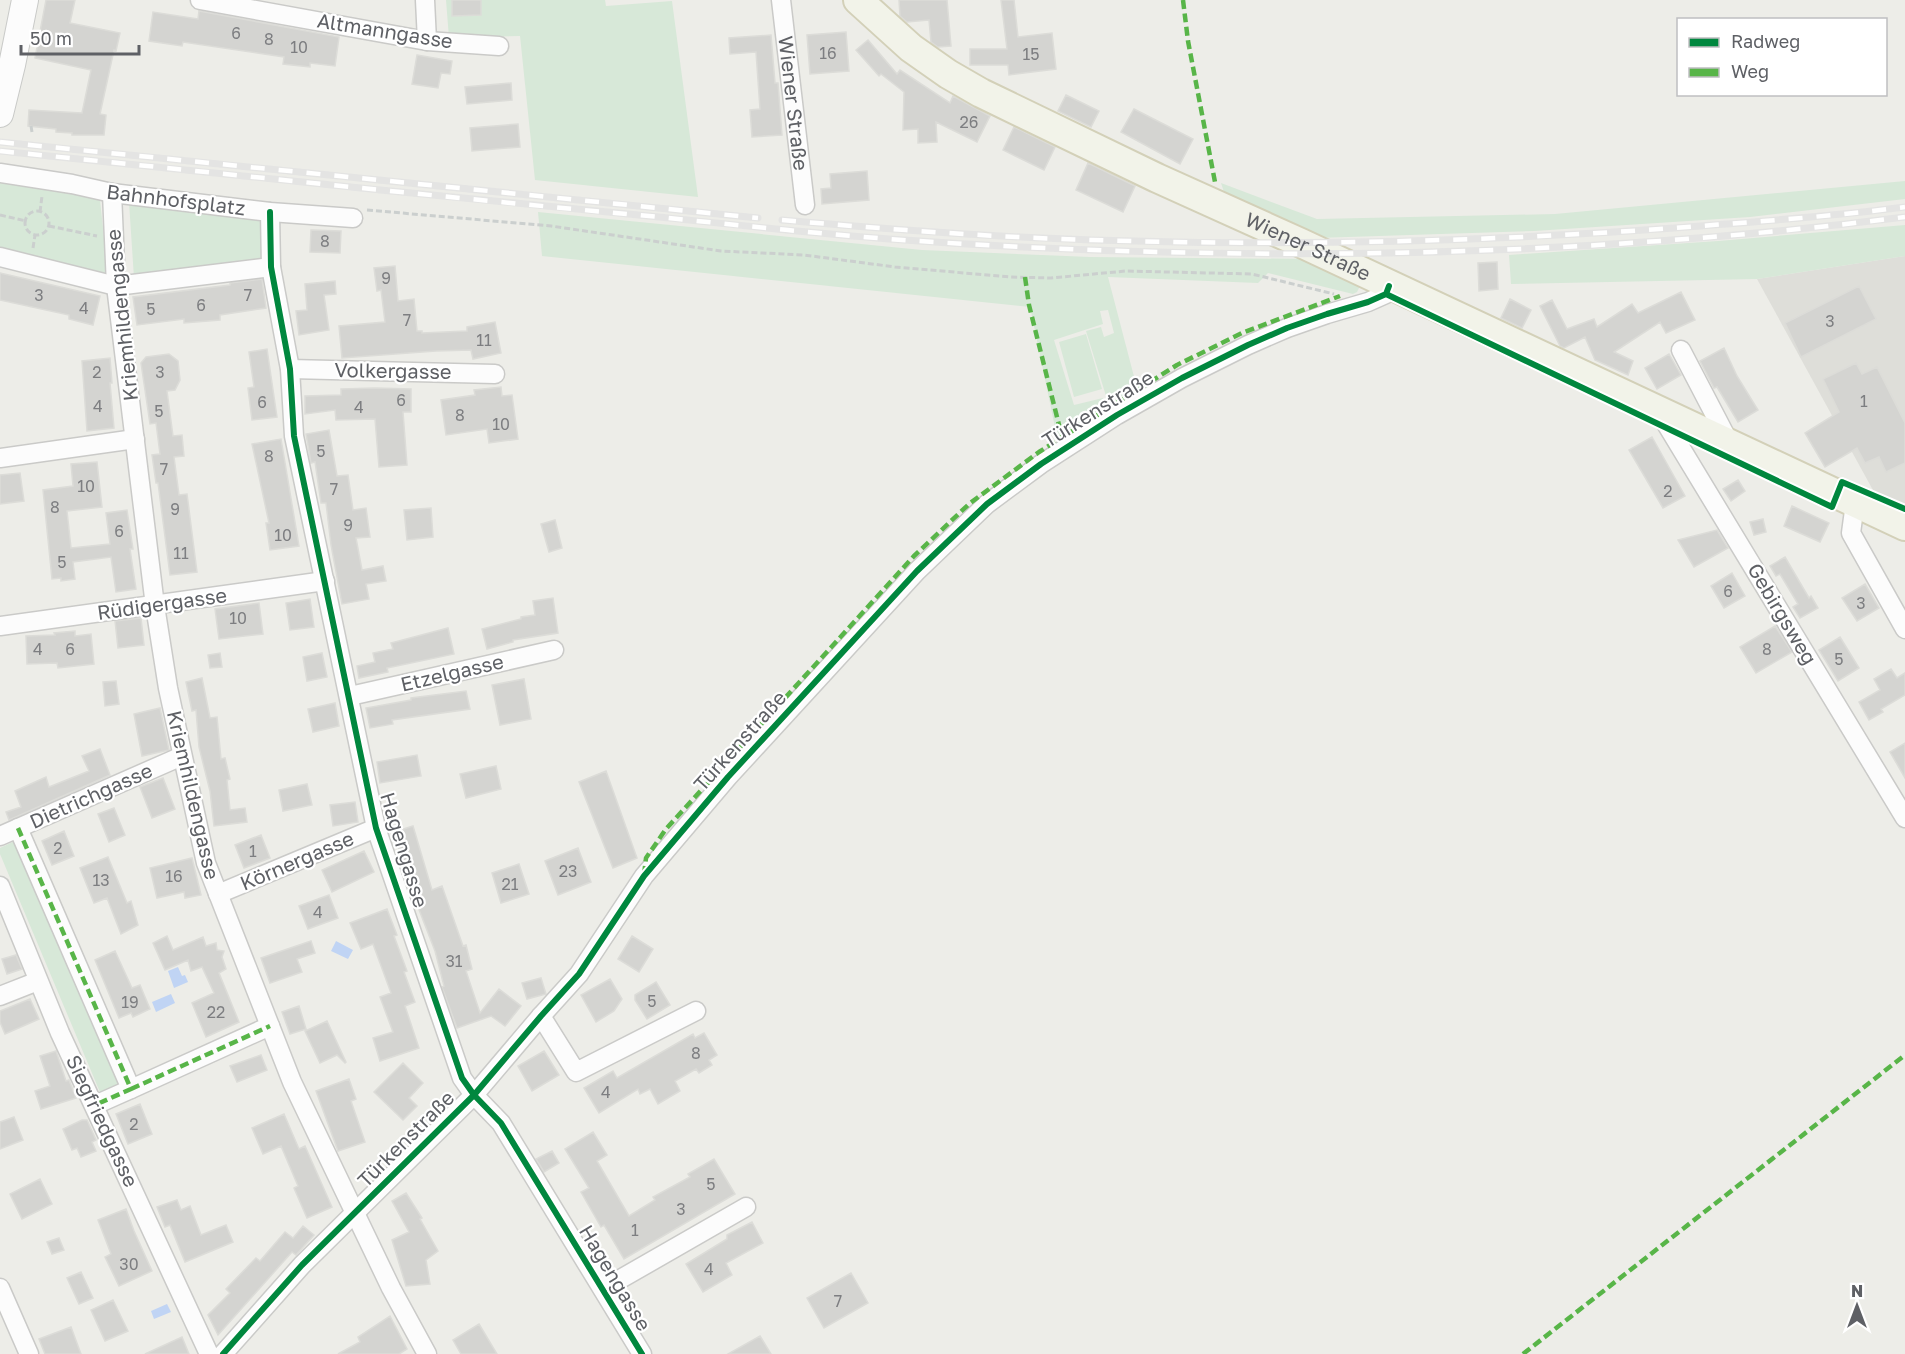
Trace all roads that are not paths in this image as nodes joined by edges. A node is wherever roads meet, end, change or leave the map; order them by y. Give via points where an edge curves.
1 (25, 0) edge
2 (200, 0) edge
3 (425, 0) edge
4 (780, 0) edge
5 (858, 0) edge
6 (254, 5) edge
7 (427, 41) junction
8 (499, 46) dead end
9 (0, 114) edge
10 (0, 173) edge
11 (112, 194) junction
12 (805, 205) dead end
13 (270, 212) junction
14 (353, 218) road end
15 (0, 257) edge
16 (271, 267) junction
17 (116, 286) junction
18 (1378, 294) junction
19 (1681, 350) dead end
20 (290, 369) junction
21 (495, 374) dead end
22 (1659, 412) junction
23 (135, 439) junction
24 (1731, 446) junction
25 (0, 458) edge
26 (1855, 504) junction
27 (1905, 526) edge
28 (325, 581) junction
29 (155, 606) junction
30 (0, 626) edge
31 (1905, 629) edge
32 (554, 650) dead end
33 (350, 696) junction
34 (182, 756) junction
35 (1905, 818) edge
36 (18, 828) junction
37 (376, 828) junction
38 (0, 836) edge
39 (0, 886) edge
40 (218, 894) junction
41 (38, 981) junction
42 (0, 996) edge
43 (696, 1011) dead end
44 (541, 1016) junction
45 (270, 1026) junction
46 (131, 1089) junction
47 (474, 1095) junction
48 (95, 1105) junction
49 (746, 1207) dead end
50 (355, 1213) junction
51 (0, 1288) edge
52 (603, 1289) junction
53 (29, 1354) edge
54 (209, 1354) edge
55 (223, 1354) edge
56 (427, 1354) edge
57 (642, 1354) edge

1 - 9 street
2 - 6 street, Altmanngasse
3 - 7 street
4 - 12 street, Wiener Straße
5 - 18 main road, Wiener Straße via 911,48 981,93 1301,243
6 - 7 street, Altmanngasse
7 - 8 street, Altmanngasse
10 - 11 street, Bahnhofsplatz
11 - 13 street, Bahnhofsplatz
11 - 17 street, Kriemhildengasse
13 - 14 street, Bahnhofsplatz
13 - 16 street, Hagengasse
15 - 17 street
16 - 17 street
16 - 20 street, Hagengasse
17 - 23 street, Kriemhildengasse
18 - 22 main road, Wiener Straße
18 - 44 street, Türkenstraße via 1287,328 1173,382 1041,464 987,504 917,571 728,777 644,876 579,974
19 - 24 street
20 - 21 street, Volkergasse
20 - 28 street, Hagengasse via 294,436
22 - 24 main road, Wiener Straße
22 - 35 street, Gebirgsweg
23 - 25 street
23 - 29 street, Kriemhildengasse
24 - 26 main road, Wiener Straße
26 - 27 main road, Wiener Straße
26 - 31 street via 1851,533
28 - 29 street, Rüdigergasse
28 - 33 street, Hagengasse
29 - 30 street, Rüdigergasse
29 - 34 street, Kriemhildengasse
32 - 33 street, Etzelgasse
33 - 37 street, Hagengasse
34 - 36 street, Dietrichgasse
34 - 40 street, Kriemhildengasse via 206,862
36 - 38 street, Dietrichgasse
36 - 46 street
37 - 40 street, Körnergasse
37 - 47 street, Hagengasse via 462,1078
39 - 41 street, Siegfriedgasse
40 - 45 street, Kriemhildengasse
41 - 42 street
41 - 48 street, Siegfriedgasse
43 - 44 street via 576,1072
44 - 47 street, Türkenstraße
45 - 46 street
45 - 50 street, Kriemhildengasse via 292,1082
46 - 48 street
47 - 50 street, Türkenstraße
47 - 52 street, Hagengasse via 501,1123
48 - 54 street, Siegfriedgasse
49 - 52 street
50 - 55 street, Türkenstraße via 302,1265
50 - 56 street, Kriemhildengasse
51 - 53 street
52 - 57 street, Hagengasse

